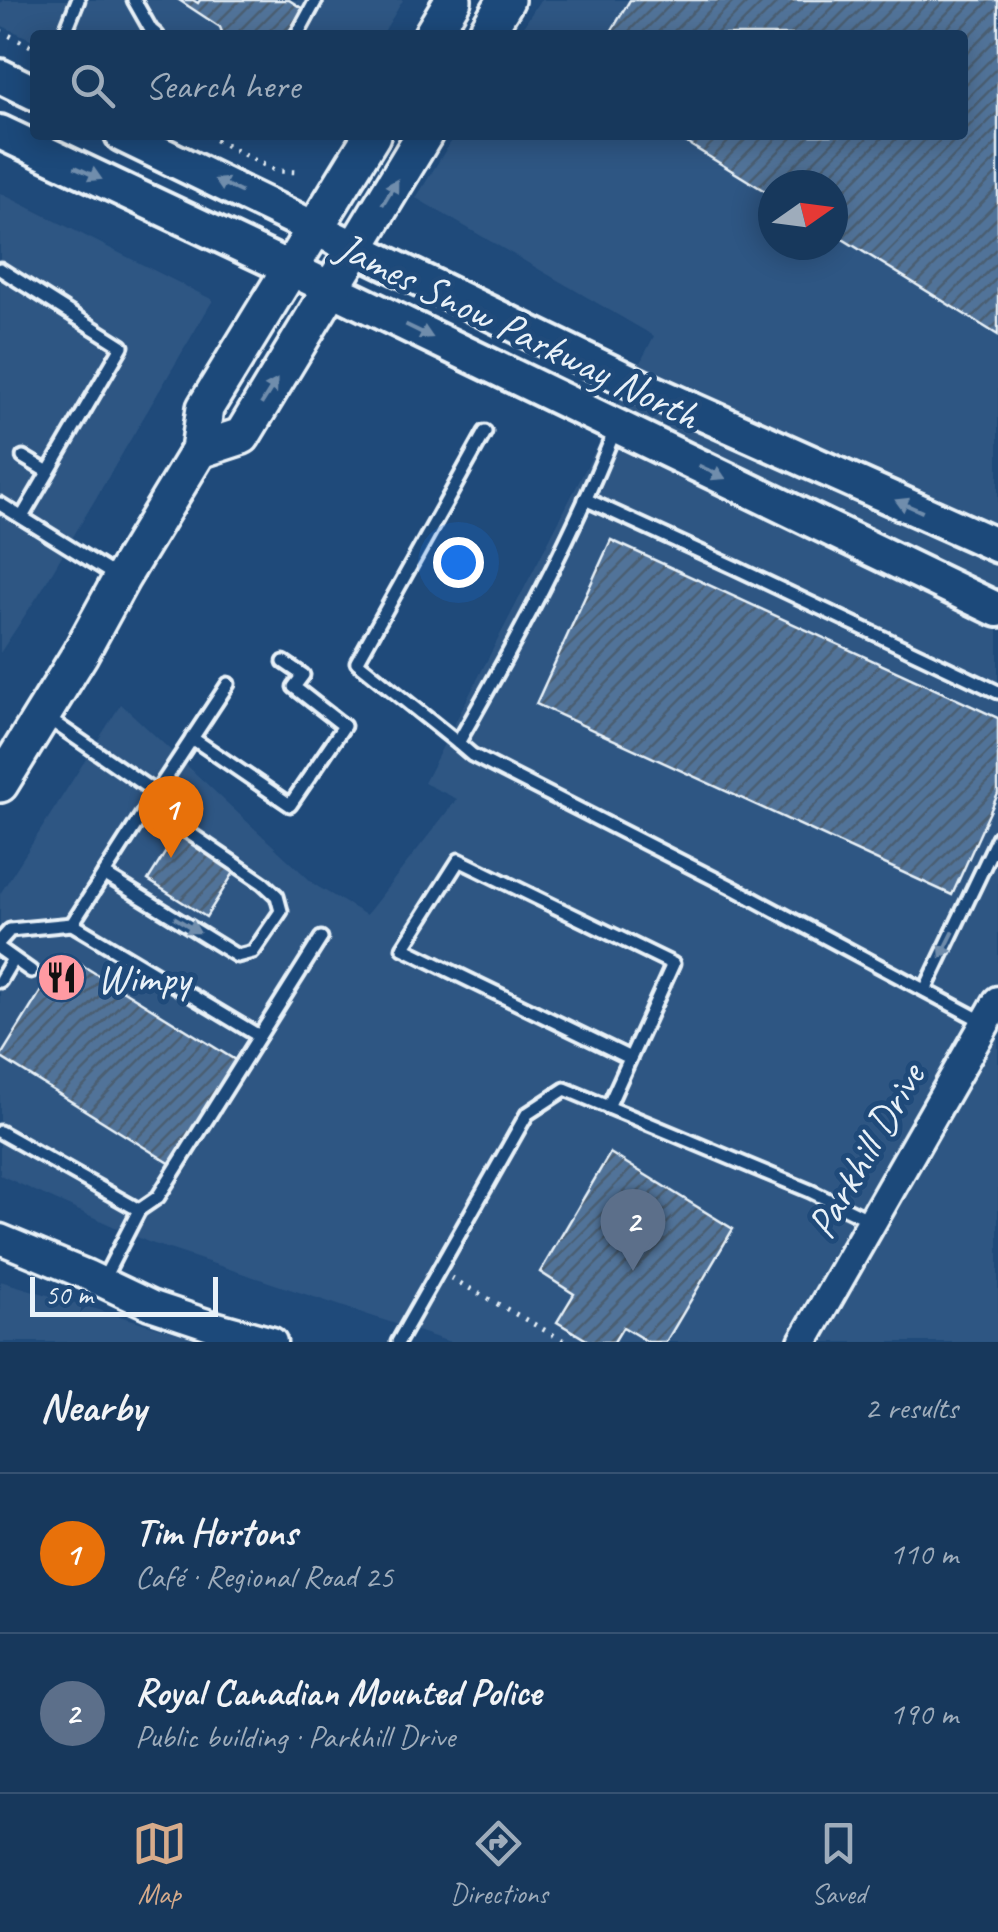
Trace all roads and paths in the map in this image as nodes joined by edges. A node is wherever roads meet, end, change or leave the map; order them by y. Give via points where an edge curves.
1 (78, 0) edge
2 (134, 0) edge
3 (316, 0) edge
4 (453, 0) edge
5 (506, 0) edge
6 (66, 30) edge
7 (151, 30) edge
8 (299, 30) edge
9 (435, 30) edge
10 (487, 30) edge
11 (0, 31) edge
12 (30, 46) edge
13 (0, 76) edge
14 (30, 91) edge
15 (0, 132) edge
16 (132, 140) edge
17 (215, 140) edge
18 (369, 140) edge
19 (421, 140) edge
20 (297, 172) dead end
21 (316, 228) junction
22 (356, 249) junction
23 (291, 269) junction
24 (0, 270) edge
25 (331, 290) junction
26 (616, 426) junction
27 (485, 432) dead end
28 (199, 450) junction
29 (23, 457) dead end
30 (48, 472) junction
31 (585, 499) junction
32 (0, 504) edge
33 (22, 517) junction
34 (998, 546) edge
35 (120, 579) junction
36 (998, 610) edge
37 (284, 662) dead end
38 (228, 684) dead end
39 (998, 692) edge
40 (42, 715) junction
41 (192, 738) junction
42 (458, 743) junction
43 (0, 784) edge
44 (152, 799) junction
45 (998, 837) edge
46 (104, 874) junction
47 (72, 924) junction
48 (321, 938) dead end
49 (0, 940) edge
50 (0, 949) edge
51 (13, 959) junction
52 (31, 972) dead end
53 (0, 981) edge
54 (925, 990) junction
55 (992, 1012) edge
56 (259, 1036) junction
57 (630, 1058) junction
58 (608, 1107) junction
59 (0, 1132) edge
60 (139, 1210) junction
61 (872, 1221) junction
62 (0, 1239) edge
63 (438, 1271) junction
64 (102, 1282) junction
65 (235, 1337) edge
66 (272, 1342) edge
67 (398, 1342) edge
68 (566, 1342) edge
69 (803, 1342) edge

1 - 6 lane
2 - 7 lane
3 - 8 lane
4 - 9 main road
5 - 10 main road
11 - 12 path
13 - 14 main road
15 -> 23 main road, James Snow Parkway North
21 -> 16 main road, James Snow Parkway North
17 - 20 path via 276,172
18 - 21 main road
22 -> 19 main road
21 - 22 main road, James Snow Parkway North
21 - 23 main road
22 - 25 main road
34 -> 22 main road, James Snow Parkway North via 640,386
23 - 25 main road, James Snow Parkway North
23 - 28 main road via 205,408
24 - 30 lane via 122,346
25 -> 26 main road, James Snow Parkway North
28 -> 25 main road via 242,436
26 - 31 lane
26 -> 36 main road, James Snow Parkway North
27 - 42 lane via 357,662
28 - 35 main road
29 - 30 lane
30 - 33 lane
31 - 39 lane
31 - 42 lane
32 - 33 lane
33 - 35 lane
35 - 40 main road
37 - 41 lane via 303,675 294,687 344,726 290,805
38 - 41 lane
40 - 43 main road
40 - 44 lane
41 - 44 lane
42 - 54 lane
44 - 46 lane
46 -> 44 lane via 238,956 253,952 281,910 263,883
45 -> 54 lane
46 - 47 lane
47 - 49 lane via 10,930
47 - 56 lane
48 - 56 lane
50 - 51 lane
51 - 52 lane
51 - 53 lane
54 - 55 lane
55 - 61 street, Parkhill Drive
56 - 60 lane via 158,1196
57 - 57 lane via 673,964 459,860 403,948
57 - 58 lane
58 - 61 lane
58 - 63 lane via 566,1090 527,1114
59 - 60 lane
60 - 64 lane
61 - 69 street, Parkhill Drive
62 - 64 street
63 - 67 lane
63 - 68 path
64 - 65 street
65 - 66 street

